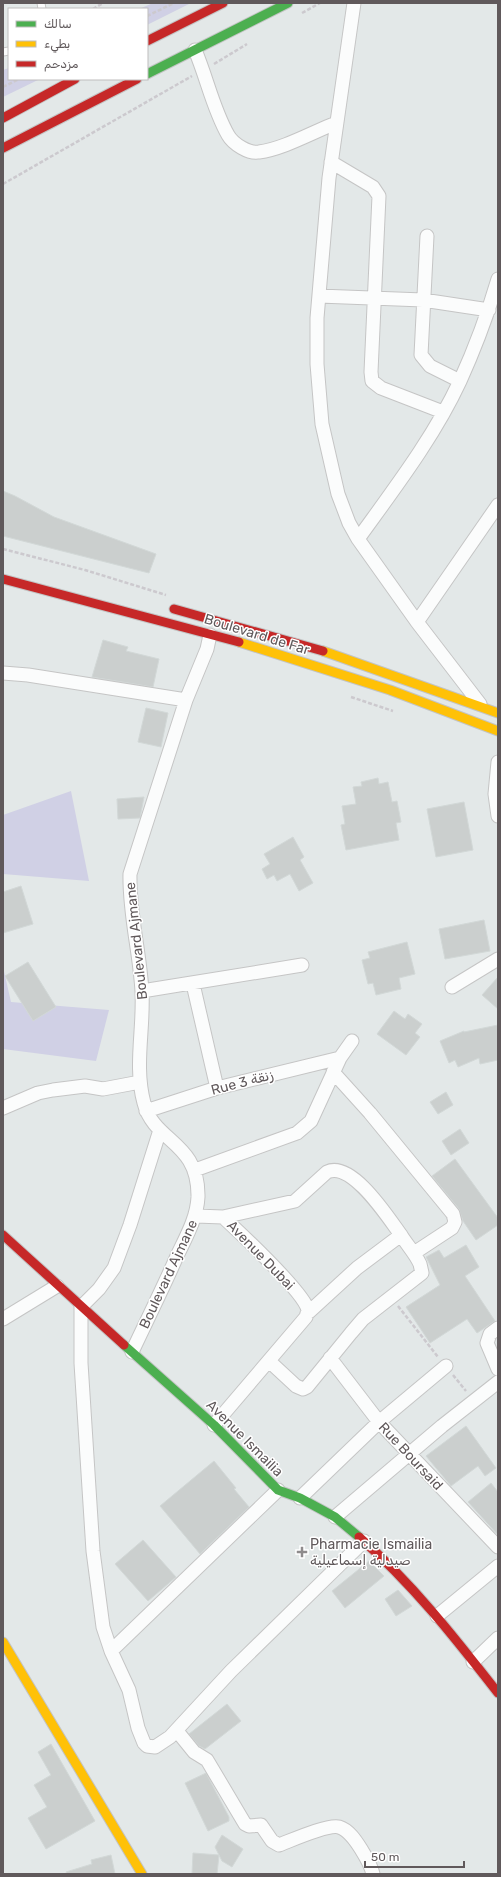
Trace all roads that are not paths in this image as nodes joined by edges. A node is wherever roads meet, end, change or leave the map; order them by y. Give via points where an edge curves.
1 (223, 3) edge
2 (288, 3) edge
3 (354, 3) edge
4 (148, 40) edge
5 (196, 50) junction
6 (148, 74) edge
7 (73, 80) edge
8 (135, 80) edge
9 (60, 117) junction
10 (3, 118) edge
11 (336, 123) junction
12 (3, 148) edge
13 (3, 154) edge
14 (331, 162) junction
15 (427, 236) dead end
16 (498, 279) edge
17 (319, 296) junction
18 (375, 299) junction
19 (423, 300) junction
20 (489, 310) junction
21 (460, 381) junction
22 (443, 412) junction
23 (498, 505) edge
24 (358, 539) junction
25 (3, 579) edge
26 (167, 607) dead end
27 (417, 622) junction
28 (210, 635) junction
29 (3, 673) edge
30 (186, 700) junction
31 (481, 706) junction
32 (498, 713) edge
33 (498, 731) edge
34 (498, 762) edge
35 (498, 816) edge
36 (498, 960) edge
37 (302, 965) dead end
38 (193, 984) junction
39 (452, 987) dead end
40 (142, 991) junction
41 (352, 1041) dead end
42 (340, 1058) junction
43 (334, 1072) junction
44 (140, 1082) junction
45 (217, 1088) junction
46 (3, 1108) edge
47 (146, 1111) junction
48 (160, 1130) junction
49 (195, 1170) junction
50 (196, 1216) junction
51 (223, 1217) junction
52 (3, 1235) edge
53 (401, 1236) junction
54 (414, 1253) junction
55 (57, 1286) junction
56 (81, 1307) junction
57 (309, 1312) junction
58 (3, 1319) edge
59 (498, 1328) edge
60 (132, 1352) junction
61 (330, 1358) junction
62 (269, 1361) junction
63 (446, 1366) road end
64 (498, 1369) edge
65 (498, 1382) edge
66 (379, 1422) junction
67 (214, 1425) junction
68 (408, 1454) junction
69 (278, 1490) junction
70 (300, 1498) junction
71 (335, 1517) junction
72 (364, 1541) junction
73 (498, 1548) edge
74 (498, 1566) edge
75 (437, 1616) junction
76 (498, 1638) edge
77 (3, 1642) edge
78 (111, 1651) junction
79 (473, 1662) junction
80 (498, 1693) edge
81 (177, 1731) junction
82 (142, 1874) edge
83 (373, 1874) edge

1 - 4 main road
2 - 5 main road
3 - 11 street via 348,58
5 - 6 main road
5 - 11 street via 215,106 229,137 244,149 258,153
7 - 10 main road
8 - 9 main road
9 - 12 main road
9 - 13 main road
11 - 14 street
14 - 17 street
14 - 18 street via 373,187 378,194 380,202
15 - 19 street
16 - 20 street
17 - 18 street
17 - 24 street via 317,364 322,424 338,494
18 - 19 street
18 - 22 street via 371,372 373,383
19 - 20 street
19 - 21 street via 420,351 422,357 430,366
20 - 21 street
21 - 22 street
22 - 24 street via 407,470
23 - 27 street
24 - 27 street
25 - 28 main road, Boulevard de Far
26 - 31 main road, Boulevard de Far via 325,652
27 - 31 street
28 - 30 street, Boulevard Ajmane via 207,649
28 - 33 main road, Boulevard de Far via 260,648 383,688
29 - 30 street
30 - 40 street, Boulevard Ajmane via 130,874 130,903
31 - 32 main road, Boulevard de Far
34 - 35 street via 495,794
36 - 39 street
37 - 38 street
38 - 40 street
38 - 45 street
40 - 44 street, Boulevard Ajmane via 143,1022 138,1067
41 - 42 street
42 - 43 street
42 - 45 street, Rue 3 زنقة
43 - 49 street via 311,1121 302,1130
43 - 54 street via 450,1207 455,1222 452,1228
44 - 46 street via 103,1090 85,1086 38,1092
44 - 47 street, Boulevard Ajmane
45 - 47 street, Rue 3 زنقة
47 - 48 street, Boulevard Ajmane
48 - 49 street, Boulevard Ajmane via 188,1157
48 - 56 street via 128,1233 114,1268
49 - 50 street, Boulevard Ajmane via 198,1184
50 - 51 street, Avenue Dubai
50 - 60 street, Boulevard Ajmane
51 - 53 street via 295,1201 327,1172 334,1170 344,1174 368,1192
51 - 57 street, Avenue Dubai via 301,1296
52 - 55 main road, Avenue Ismailia
53 - 54 street
53 - 57 street via 357,1268
54 - 61 street via 422,1273 363,1320
55 - 56 main road, Avenue Ismailia
55 - 58 street
56 - 60 main road, Avenue Ismailia
56 - 78 street via 81,1363 93,1551 103,1627
57 - 62 street
59 - 64 street via 490,1334 487,1343
60 - 67 main road, Avenue Ismailia
61 - 62 street via 307,1388 303,1389 296,1386
61 - 66 street, Rue Boursaid
62 - 67 street
63 - 66 street
65 - 68 street
66 - 68 street, Rue Boursaid
66 - 70 street
67 - 69 main road, Avenue Ismailia
68 - 71 street
68 - 73 street, Rue Boursaid
69 - 70 main road, Avenue Ismailia
69 - 78 street
70 - 71 main road, Avenue Ismailia
71 - 72 main road, Avenue Ismailia
72 - 75 main road, Avenue Ismailia
72 - 81 street via 231,1672
74 - 75 street
75 - 79 main road, Avenue Ismailia
76 - 79 street
77 - 82 main road
78 - 81 street via 129,1690 144,1743 155,1747
79 - 80 main road, Avenue Ismailia
81 - 83 street via 194,1752 207,1760 245,1824 261,1825 272,1841 280,1844 338,1826 356,1839 372,1867

